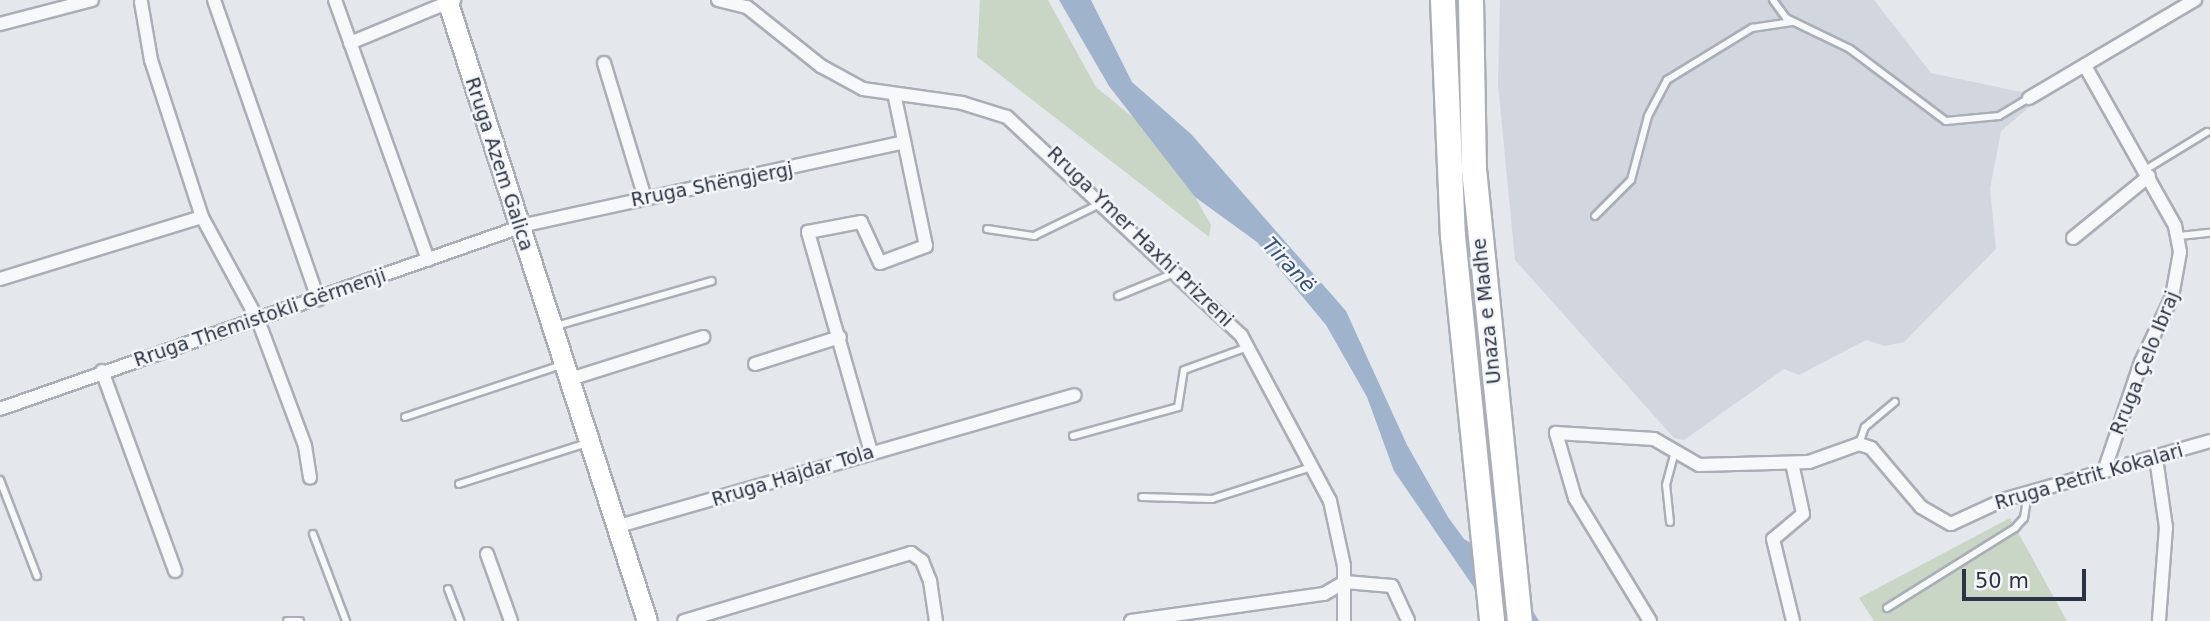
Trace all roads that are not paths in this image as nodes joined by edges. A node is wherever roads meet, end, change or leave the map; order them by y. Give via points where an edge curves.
1 (92, 0) edge
2 (214, 0) edge
3 (334, 0) edge
4 (718, 0) edge
5 (1435, 0) edge
6 (1443, 0) edge
7 (1471, 0) edge
8 (1481, 0) edge
9 (1773, 0) edge
10 (2195, 0) edge
11 (139, 1) edge
12 (450, 1) edge
13 (1792, 22) junction
14 (0, 24) edge
15 (1469, 32) junction
16 (1442, 39) junction
17 (350, 43) junction
18 (604, 63) dead end
19 (2085, 66) junction
20 (895, 98) junction
21 (2029, 98) joint
22 (2207, 132) dead end
23 (904, 142) junction
24 (2147, 173) junction
25 (645, 198) junction
26 (1102, 203) junction
27 (202, 216) junction
28 (1595, 216) dead end
29 (987, 229) dead end
30 (521, 230) junction
31 (2210, 233) edge
32 (2179, 236) junction
33 (2073, 238) dead end
34 (428, 260) junction
35 (1172, 274) junction
36 (0, 279) edge
37 (712, 281) dead end
38 (1118, 296) dead end
39 (318, 299) junction
40 (258, 320) junction
41 (550, 328) junction
42 (703, 337) dead end
43 (840, 337) junction
44 (1248, 347) junction
45 (755, 364) dead end
46 (102, 371) junction
47 (564, 373) junction
48 (1074, 395) dead end
49 (1895, 402) dead end
50 (0, 410) edge
51 (405, 416) dead end
52 (1073, 436) dead end
53 (2210, 441) edge
54 (587, 443) junction
55 (1859, 444) junction
56 (871, 452) junction
57 (1674, 456) junction
58 (2156, 458) junction
59 (1792, 463) junction
60 (1311, 467) junction
61 (2104, 471) junction
62 (310, 478) dead end
63 (0, 480) edge
64 (459, 484) dead end
65 (2028, 493) junction
66 (1142, 497) dead end
67 (1670, 522) dead end
68 (615, 527) junction
69 (313, 534) dead end
70 (487, 554) dead end
71 (175, 571) dead end
72 (37, 576) dead end
73 (1345, 582) junction
74 (448, 589) dead end
75 (1887, 608) dead end
76 (1199, 615) edge
77 (287, 621) edge
78 (300, 621) edge
79 (346, 621) edge
80 (460, 621) edge
81 (511, 621) edge
82 (647, 621) edge
83 (684, 621) edge
84 (936, 621) edge
85 (1131, 621) edge
86 (1344, 621) edge
87 (1408, 621) edge
88 (1492, 621) edge
89 (1520, 621) edge
90 (1650, 621) edge
91 (1793, 621) edge
92 (2159, 621) edge

1 - 14 street
2 - 39 street
3 - 17 street
4 - 20 street, Rruga Ymer Haxhi Prizreni via 747,7 847,81
5 - 16 highway
6 - 16 highway, Unaza e Madhe
7 - 15 highway, Unaza e Madhe
8 - 15 highway
9 - 13 lane
10 - 19 street
11 - 27 street via 151,60
12 - 17 street
12 - 30 main road, Rruga Azem Galica
13 - 21 lane via 1850,49 1946,121 1999,116
13 - 28 lane via 1752,28 1667,80 1648,116 1631,180
15 - 89 highway, Unaza e Madhe via 1475,181
16 - 88 highway, Unaza e Madhe via 1453,236
17 - 34 street
18 - 25 street
19 - 21 street
19 - 24 street, Rruga Çelo Ibraj
20 - 23 street
20 - 26 street, Rruga Ymer Haxhi Prizreni via 962,103 1007,117
22 - 24 lane
23 - 25 street, Rruga Shëngjergj
23 - 43 street via 928,238 924,250 880,263 861,222 808,232
24 - 32 street, Rruga Çelo Ibraj
24 - 33 street
25 - 30 street, Rruga Shëngjergj
26 - 29 lane via 1034,236
26 - 35 street, Rruga Ymer Haxhi Prizreni
27 - 36 street
27 - 40 street
30 - 34 street, Rruga Themistokli Gërmenji
30 - 41 main road, Rruga Azem Galica
31 - 32 lane
32 - 61 street, Rruga Çelo Ibraj via 2177,280
34 - 39 street, Rruga Themistokli Gërmenji
35 - 38 lane
35 - 44 street, Rruga Ymer Haxhi Prizreni
37 - 41 lane
39 - 40 street, Rruga Themistokli Gërmenji
40 - 46 street, Rruga Themistokli Gërmenji
40 - 62 street via 305,446
41 - 47 main road, Rruga Azem Galica
42 - 47 street
43 - 45 street
43 - 56 street
44 - 52 lane via 1184,370 1178,407
44 - 60 street, Rruga Ymer Haxhi Prizreni
46 - 50 street, Rruga Themistokli Gërmenji
46 - 71 street
47 - 51 lane
47 - 54 main road, Rruga Azem Galica
48 - 56 street, Rruga Hajdar Tola
49 - 55 lane via 1866,427
53 - 58 street, Rruga Petrit Kokalari
54 - 64 lane
54 - 68 main road, Rruga Azem Galica
55 - 59 street
55 - 65 street, Rruga Petrit Kokalari via 1871,448 1944,524
56 - 68 street, Rruga Hajdar Tola
57 - 59 street via 1699,465
57 - 67 lane via 1667,485
57 - 90 street via 1654,439 1556,433 1575,498
58 - 61 street, Rruga Petrit Kokalari
58 - 92 street via 2166,527
59 - 91 street via 1803,514 1773,539
60 - 66 lane via 1212,499
60 - 73 street, Rruga Ymer Haxhi Prizreni via 1330,502
61 - 65 street, Rruga Petrit Kokalari
63 - 72 lane
65 - 75 lane via 2024,518 2015,528
68 - 82 main road, Rruga Azem Galica
69 - 79 lane
70 - 81 street
73 - 76 street via 1324,594
73 - 86 street, Rruga Ymer Haxhi Prizreni
73 - 87 street via 1392,586
74 - 80 lane
76 - 85 street
77 - 78 lane
83 - 84 street via 911,554 922,561 930,581

